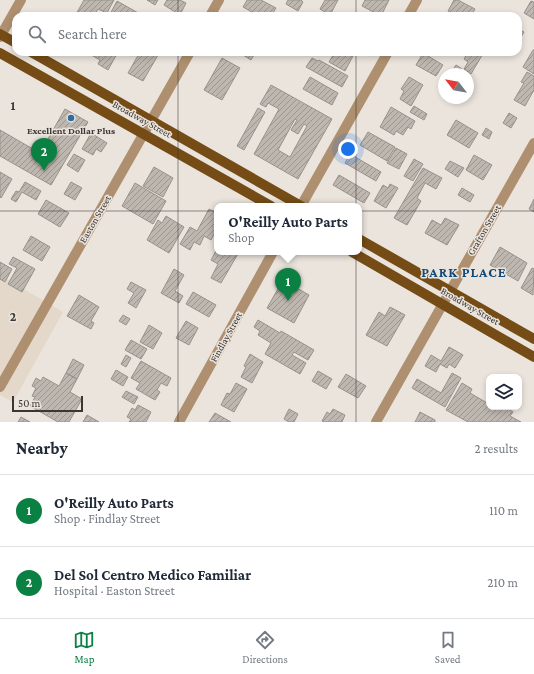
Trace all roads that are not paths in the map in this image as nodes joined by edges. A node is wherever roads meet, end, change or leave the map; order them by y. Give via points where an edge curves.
1 (21, 0) edge
2 (219, 0) edge
3 (417, 0) edge
4 (14, 12) edge
5 (212, 12) edge
6 (410, 12) edge
7 (12, 15) edge
8 (0, 35) edge
9 (12, 41) edge
10 (0, 53) edge
11 (38, 56) edge
12 (188, 56) edge
13 (386, 56) edge
14 (152, 120) junction
15 (144, 134) junction
16 (534, 143) edge
17 (266, 203) edge
18 (296, 203) edge
19 (303, 203) edge
20 (362, 241) edge
21 (272, 255) edge
22 (357, 255) edge
23 (450, 290) junction
24 (443, 304) junction
25 (534, 339) edge
26 (534, 357) edge
27 (0, 387) edge
28 (179, 422) edge
29 (376, 422) edge

1 - 4 street
2 - 5 street
3 - 6 street
7 - 8 street
8 - 9 main road
10 - 15 main road, Broadway Street
11 - 14 main road, Broadway Street
12 - 14 street, Easton Street
13 - 19 street
14 - 15 street, Easton Street
14 - 18 main road, Broadway Street
15 - 17 main road, Broadway Street
15 - 27 street, Easton Street
16 - 23 street, Grafton Street
20 - 23 main road, Broadway Street
21 - 28 street, Findlay Street
22 - 24 main road, Broadway Street
23 - 24 street, Grafton Street
23 - 25 main road, Broadway Street
24 - 26 main road, Broadway Street
24 - 29 street, Grafton Street

